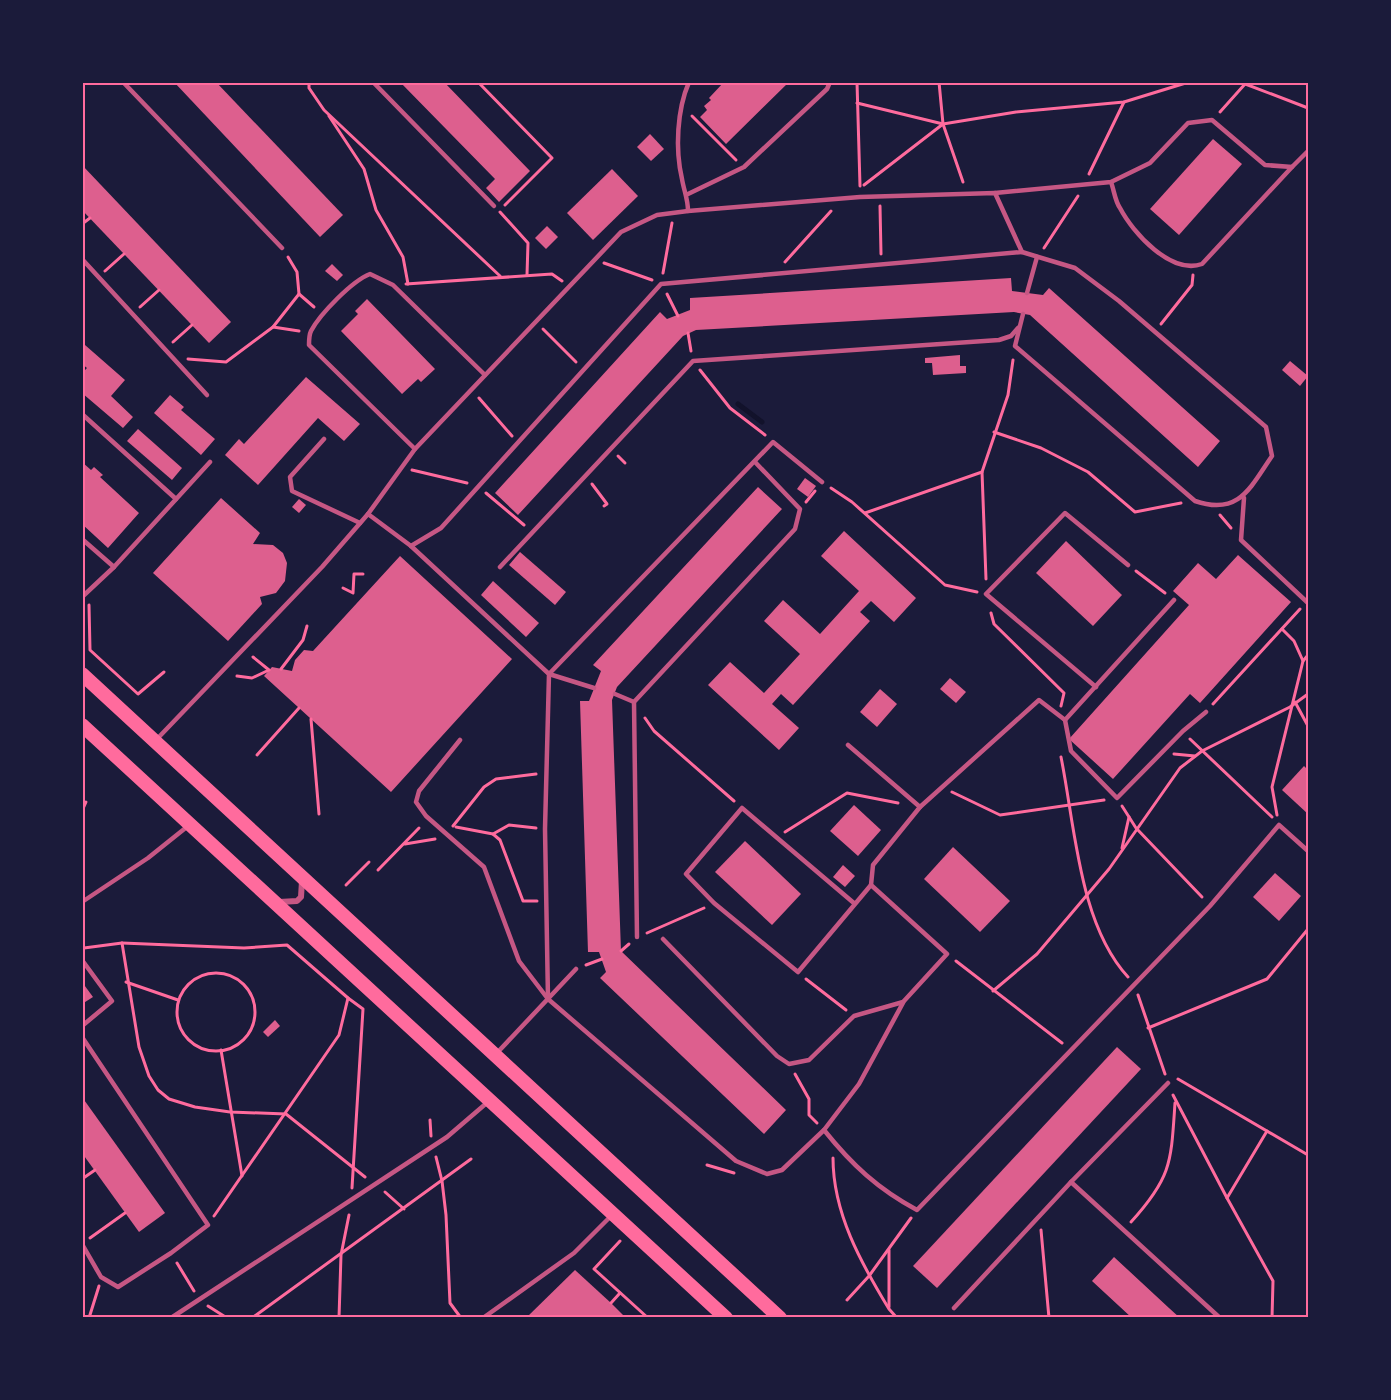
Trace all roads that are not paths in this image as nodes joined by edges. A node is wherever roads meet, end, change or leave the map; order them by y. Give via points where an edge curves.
1 (123, 82) edge
2 (373, 82) edge
3 (689, 82) edge
4 (830, 82) edge
5 (1308, 151) edge
6 (1292, 167) junction
7 (1111, 182) junction
8 (995, 193) junction
9 (688, 194) junction
10 (494, 206) road end
11 (688, 211) junction
12 (282, 248) road end
13 (1022, 252) junction
14 (1037, 257) junction
15 (82, 259) edge
16 (1028, 293) dead end
17 (1023, 314) dead end
18 (1019, 327) junction
19 (485, 375) junction
20 (207, 395) dead end
21 (82, 414) edge
22 (324, 439) dead end
23 (415, 449) junction
24 (210, 462) dead end
25 (755, 462) junction
26 (822, 482) road end
27 (1244, 498) junction
28 (176, 499) junction
29 (368, 514) junction
30 (360, 523) junction
31 (82, 539) edge
32 (411, 546) junction
33 (1128, 565) road end
34 (114, 567) junction
35 (500, 567) dead end
36 (82, 597) edge
37 (1174, 600) road end
38 (1308, 602) edge
39 (82, 674) edge
40 (549, 674) junction
41 (1096, 687) junction
42 (594, 688) dead end
43 (615, 694) dead end
44 (634, 702) junction
45 (1206, 712) road end
46 (1065, 720) junction
47 (82, 725) edge
48 (460, 740) dead end
49 (155, 741) junction
50 (849, 745) dead end
51 (920, 807) junction
52 (190, 824) junction
53 (1308, 851) edge
54 (298, 873) junction
55 (871, 885) junction
56 (273, 900) junction
57 (82, 902) edge
58 (855, 904) junction
59 (637, 937) road end
60 (663, 939) road end
61 (82, 960) edge
62 (576, 969) road end
63 (548, 999) junction
64 (904, 1002) junction
65 (82, 1026) edge
66 (82, 1037) edge
67 (495, 1055) junction
68 (1168, 1083) road end
69 (491, 1100) junction
70 (824, 1130) junction
71 (1071, 1182) junction
72 (612, 1215) junction
73 (82, 1244) edge
74 (954, 1308) dead end
75 (171, 1317) edge
76 (483, 1317) edge
77 (726, 1317) edge
78 (780, 1317) edge
79 (1220, 1317) edge

1 - 12 lane
2 - 10 lane
3 - 9 lane via 682,105 680,151 682,180
4 - 9 lane via 744,168
5 - 6 lane
6 - 7 lane via 1265,165 1212,120 1188,123 1150,164
6 - 7 lane via 1202,264 1193,267 1161,257 1119,207
7 - 8 lane
8 - 11 lane
8 - 13 lane
9 - 11 lane
11 - 19 lane via 657,215 621,232
13 - 14 lane
13 - 32 lane via 661,284 441,528
14 - 16 lane
14 - 27 lane via 1075,268 1266,427 1272,456
15 - 20 lane
17 - 18 lane
18 - 27 lane via 1014,346 1195,501 1213,507
18 - 35 lane via 1011,336 999,340 693,361
19 - 23 lane
19 - 23 lane via 393,285 370,274 359,278 323,315 310,332 309,345
21 - 28 lane
22 - 30 lane via 290,477 292,491
23 - 29 lane
24 - 28 lane
25 - 26 lane via 773,442
25 - 40 lane
25 - 44 lane via 800,509 795,529
27 - 38 lane via 1241,540
28 - 34 lane
29 - 30 lane
29 - 32 lane
30 - 49 lane
31 - 34 lane
32 - 40 lane
33 - 41 lane via 1065,513 986,594
34 - 36 lane
37 - 41 lane
39 - 49 main road
40 - 42 lane
40 - 63 lane via 545,829
41 - 46 lane
43 - 44 lane
44 - 59 lane
45 - 46 lane via 1117,798 1071,751
46 - 51 lane via 1040,700
47 - 52 main road
48 - 63 lane via 419,791 416,802 426,816 484,867 519,961
49 - 54 main road
50 - 51 lane
51 - 55 lane via 873,865
52 - 56 main road
52 - 57 lane
53 - 70 lane via 1279,825 1210,906 918,1210 885,1193
54 - 56 street via 301,897 290,904
54 - 67 main road
55 - 58 lane
55 - 64 lane via 947,954
56 - 69 main road
58 - 58 lane via 742,808 686,874 714,903 798,972
60 - 64 lane via 789,1064 809,1060 854,1016
61 - 65 lane via 112,1001
62 - 63 lane
63 - 67 lane
63 - 70 lane via 736,1161 754,1170 767,1174 782,1170
64 - 70 lane via 859,1084
66 - 73 lane via 208,1225 118,1287 101,1277
67 - 78 main road
68 - 71 lane
69 - 72 main road
69 - 75 lane via 432,1146
71 - 74 lane
71 - 79 lane
72 - 76 lane via 573,1253
72 - 77 main road

